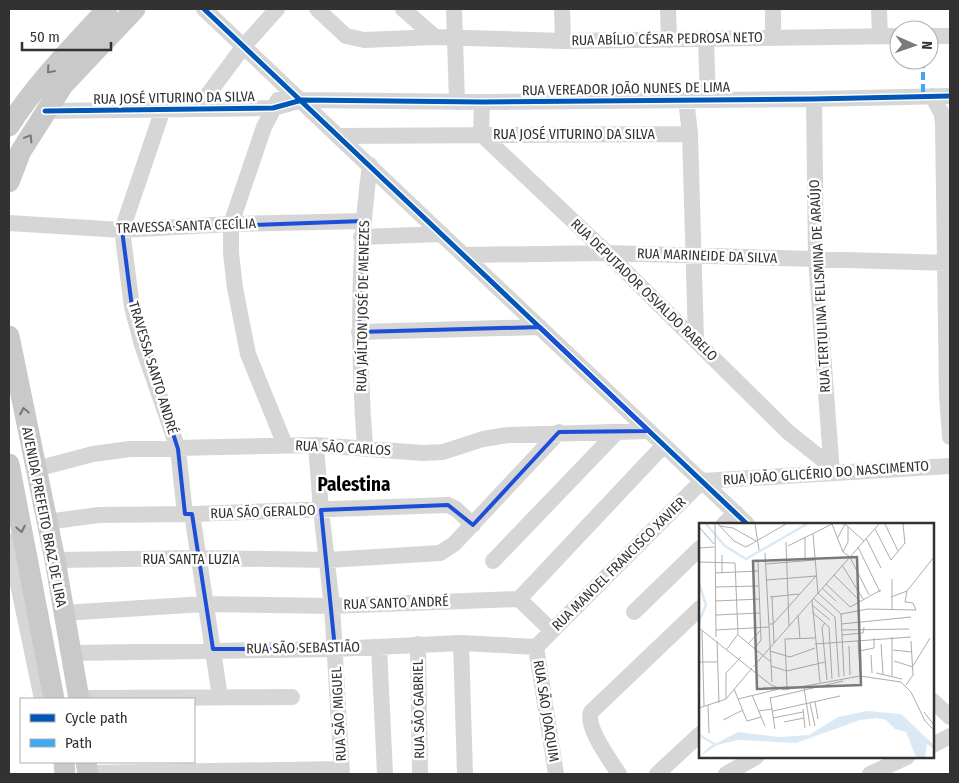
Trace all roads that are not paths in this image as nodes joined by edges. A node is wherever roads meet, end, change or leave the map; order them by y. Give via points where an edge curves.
1 (107, 9) edge
2 (135, 9) edge
3 (204, 9) edge
4 (277, 9) edge
5 (317, 9) edge
6 (403, 9) edge
7 (454, 9) edge
8 (562, 9) edge
9 (668, 9) edge
10 (773, 9) edge
11 (879, 9) edge
12 (880, 36) junction
13 (889, 36) edge
14 (435, 38) junction
15 (773, 38) junction
16 (706, 39) junction
17 (454, 40) junction
18 (669, 40) junction
19 (563, 41) junction
20 (244, 46) junction
21 (287, 86) junction
22 (932, 96) junction
23 (950, 96) edge
24 (686, 99) junction
25 (708, 99) junction
26 (814, 99) junction
27 (302, 100) junction
28 (457, 102) junction
29 (482, 102) junction
30 (273, 108) junction
31 (163, 109) junction
32 (197, 109) junction
33 (45, 111) junction
34 (9, 126) edge
35 (481, 134) junction
36 (690, 134) junction
37 (339, 136) junction
38 (370, 165) junction
39 (9, 182) edge
40 (9, 223) edge
41 (231, 224) junction
42 (362, 229) junction
43 (122, 230) junction
44 (442, 234) junction
45 (607, 253) junction
46 (464, 255) junction
47 (694, 256) junction
48 (816, 259) junction
49 (948, 263) edge
50 (540, 327) junction
51 (359, 332) junction
52 (9, 336) edge
53 (696, 340) junction
54 (948, 395) edge
55 (649, 431) junction
56 (559, 432) junction
57 (616, 433) junction
58 (950, 437) edge
59 (285, 445) junction
60 (316, 445) junction
61 (664, 446) junction
62 (365, 447) junction
63 (178, 449) junction
64 (9, 464) edge
65 (950, 466) edge
66 (36, 469) junction
67 (832, 470) junction
68 (702, 481) junction
69 (321, 510) junction
70 (188, 514) junction
71 (736, 521) edge
72 (46, 522) junction
73 (472, 525) junction
74 (9, 541) edge
75 (699, 549) edge
76 (198, 558) junction
77 (55, 560) junction
78 (328, 560) junction
79 (493, 561) dead end
80 (519, 599) junction
81 (204, 604) junction
82 (332, 606) junction
83 (699, 609) edge
84 (634, 612) dead end
85 (63, 613) junction
86 (552, 631) junction
87 (418, 644) junction
88 (461, 644) junction
89 (379, 647) junction
90 (536, 647) junction
91 (213, 649) junction
92 (335, 649) junction
93 (70, 653) junction
94 (220, 697) junction
95 (292, 697) dead end
96 (42, 698) edge
97 (54, 698) edge
98 (79, 698) edge
99 (934, 702) edge
100 (950, 717) edge
101 (699, 735) edge
102 (950, 736) edge
103 (934, 744) edge
104 (754, 758) edge
105 (905, 758) edge
106 (87, 770) edge
107 (255, 772) edge
108 (342, 772) edge
109 (385, 774) edge
110 (420, 774) edge
111 (465, 774) edge
112 (556, 774) edge
113 (619, 774) edge
114 (657, 774) edge
115 (726, 774) edge
116 (870, 774) edge

1 -> 34 main road via 51,69
2 - 33 main road via 63,85
3 - 20 street
4 - 20 street
5 - 14 street, RUA ABÍLIO CÉSAR PEDROSA NETO via 341,32 355,39
6 - 14 street
7 - 17 street
8 - 19 street
9 - 18 street
10 - 15 street
11 - 12 street
12 - 13 street, RUA ABÍLIO CÉSAR PEDROSA NETO
12 - 15 street, RUA ABÍLIO CÉSAR PEDROSA NETO
14 - 17 street, RUA ABÍLIO CÉSAR PEDROSA NETO
15 - 16 street, RUA ABÍLIO CÉSAR PEDROSA NETO
16 - 18 street, RUA ABÍLIO CÉSAR PEDROSA NETO
16 - 25 street
17 - 19 street, RUA ABÍLIO CÉSAR PEDROSA NETO
17 - 28 street
18 - 19 street, RUA ABÍLIO CÉSAR PEDROSA NETO
20 - 21 street
20 - 32 street
21 - 27 street
21 - 30 street
22 - 23 street, RUA VEREADOR JOÃO NUNES DE LIMA
22 - 26 street, RUA VEREADOR JOÃO NUNES DE LIMA
22 - 49 street via 942,114
24 - 25 street, RUA VEREADOR JOÃO NUNES DE LIMA
24 - 29 street, RUA VEREADOR JOÃO NUNES DE LIMA
24 - 36 street
25 - 26 street, RUA VEREADOR JOÃO NUNES DE LIMA
26 - 48 street, RUA TERTULINA FELISMINA DE ARAÚJO
27 - 28 street, RUA VEREADOR JOÃO NUNES DE LIMA
27 - 30 street, RUA JOSÉ VITURINO DA SILVA
27 - 37 street
28 - 29 street, RUA VEREADOR JOÃO NUNES DE LIMA
29 - 35 street
30 - 32 street, RUA JOSÉ VITURINO DA SILVA
30 - 41 street
31 - 32 street, RUA JOSÉ VITURINO DA SILVA
31 - 33 street, RUA JOSÉ VITURINO DA SILVA
31 - 43 street, TRAVESSA SANTO ANDRÉ
39 -> 33 main road via 21,151
35 - 36 street, RUA JOSÉ VITURINO DA SILVA
35 - 37 street, RUA JOSÉ VITURINO DA SILVA
35 - 45 street, RUA DEPUTADOR OSVALDO RABELO
36 - 47 street
37 - 38 street
38 - 42 street, RUA JAÍLTON JOSÉ DE MENEZES
38 - 44 street
40 - 43 street, TRAVESSA SANTA CECÍLIA
41 - 42 street, TRAVESSA SANTA CECÍLIA
41 - 43 street, TRAVESSA SANTA CECÍLIA
41 - 59 street via 235,288 248,354
42 - 44 street
42 - 51 street, RUA JAÍLTON JOSÉ DE MENEZES
43 - 63 street, TRAVESSA SANTO ANDRÉ via 132,307
44 - 46 street
45 - 46 street, RUA MARINEIDE DA SILVA
45 - 47 street, RUA MARINEIDE DA SILVA
45 - 53 street, RUA DEPUTADOR OSVALDO RABELO
46 - 50 street
47 - 48 street, RUA MARINEIDE DA SILVA
47 - 53 street
48 - 49 street, RUA MARINEIDE DA SILVA
48 - 67 street, RUA TERTULINA FELISMINA DE ARAÚJO
49 - 54 street
50 - 51 street
50 - 55 street
51 - 62 street, RUA JAÍLTON JOSÉ DE MENEZES
66 -> 52 main road, AVENIDA PREFEITO BRAZ DE LIRA
53 - 67 street, RUA DEPUTADOR OSVALDO RABELO via 788,432
54 - 58 street
55 - 57 street, RUA SÃO CARLOS
55 - 61 street
56 - 57 street, RUA SÃO CARLOS
56 - 62 street, RUA SÃO CARLOS via 494,437 443,452
56 - 73 street, RUA SANTA LUZIA
57 - 79 street
59 - 60 street, RUA SÃO CARLOS
59 - 63 street, RUA SÃO CARLOS
60 - 62 street, RUA SÃO CARLOS
60 - 69 street, RUA SÃO MIGUEL
61 - 68 street
61 - 80 street
63 - 66 street, RUA SÃO CARLOS via 112,451
63 - 70 street, TRAVESSA SANTO ANDRÉ
64 -> 97 main road, AVENIDA PREFEITO BRAZ DE LIRA
65 - 67 street, RUA JOÃO GLICÉRIO DO NASCIMENTO
66 - 72 main road, AVENIDA PREFEITO BRAZ DE LIRA
67 - 68 street, RUA JOÃO GLICÉRIO DO NASCIMENTO
68 - 71 street
68 - 86 street, RUA MANOEL FRANCISCO XAVIER
69 - 70 street, RUA SÃO GERALDO
69 - 73 street, RUA SÃO GERALDO via 448,505
69 - 78 street, RUA SÃO MIGUEL
70 - 72 street, RUA SÃO GERALDO via 99,514
70 - 76 street, TRAVESSA SANTO ANDRÉ
72 - 77 main road, AVENIDA PREFEITO BRAZ DE LIRA
73 - 78 street, RUA SANTA LUZIA via 440,553
74 - 96 street
75 - 84 street
76 - 77 street, RUA SANTA LUZIA
76 - 78 street, RUA SANTA LUZIA
76 - 81 street, TRAVESSA SANTO ANDRÉ
77 - 85 main road, AVENIDA PREFEITO BRAZ DE LIRA
78 - 82 street, RUA SÃO MIGUEL
80 - 82 street, RUA SANTO ANDRÉ
80 - 86 street
81 - 82 street, RUA SANTO ANDRÉ
81 - 85 street, RUA SANTO ANDRÉ
81 - 91 street, TRAVESSA SANTO ANDRÉ
82 - 92 street, RUA SÃO MIGUEL
83 - 113 street via 596,706 589,717 594,733
85 - 93 main road, AVENIDA PREFEITO BRAZ DE LIRA
86 - 90 street, RUA MANOEL FRANCISCO XAVIER
87 - 88 street, RUA SÃO SEBASTIÃO
87 - 89 street, RUA SÃO SEBASTIÃO
87 - 110 street, RUA SÃO GABRIEL
88 - 90 street, RUA SÃO SEBASTIÃO
88 - 111 street
89 - 92 street, RUA SÃO SEBASTIÃO
89 - 109 street
90 - 112 street, RUA SÃO JOAQUIM
91 - 92 street, RUA SÃO SEBASTIÃO
91 - 93 street, RUA SÃO SEBASTIÃO
91 - 94 street, TRAVESSA SANTO ANDRÉ
92 - 108 street, RUA SÃO MIGUEL
93 - 98 main road, AVENIDA PREFEITO BRAZ DE LIRA
94 - 95 street
94 - 98 street
99 - 100 street
101 - 114 street
102 - 103 street
104 - 115 street
105 - 116 street
106 - 107 street
107 - 108 street

